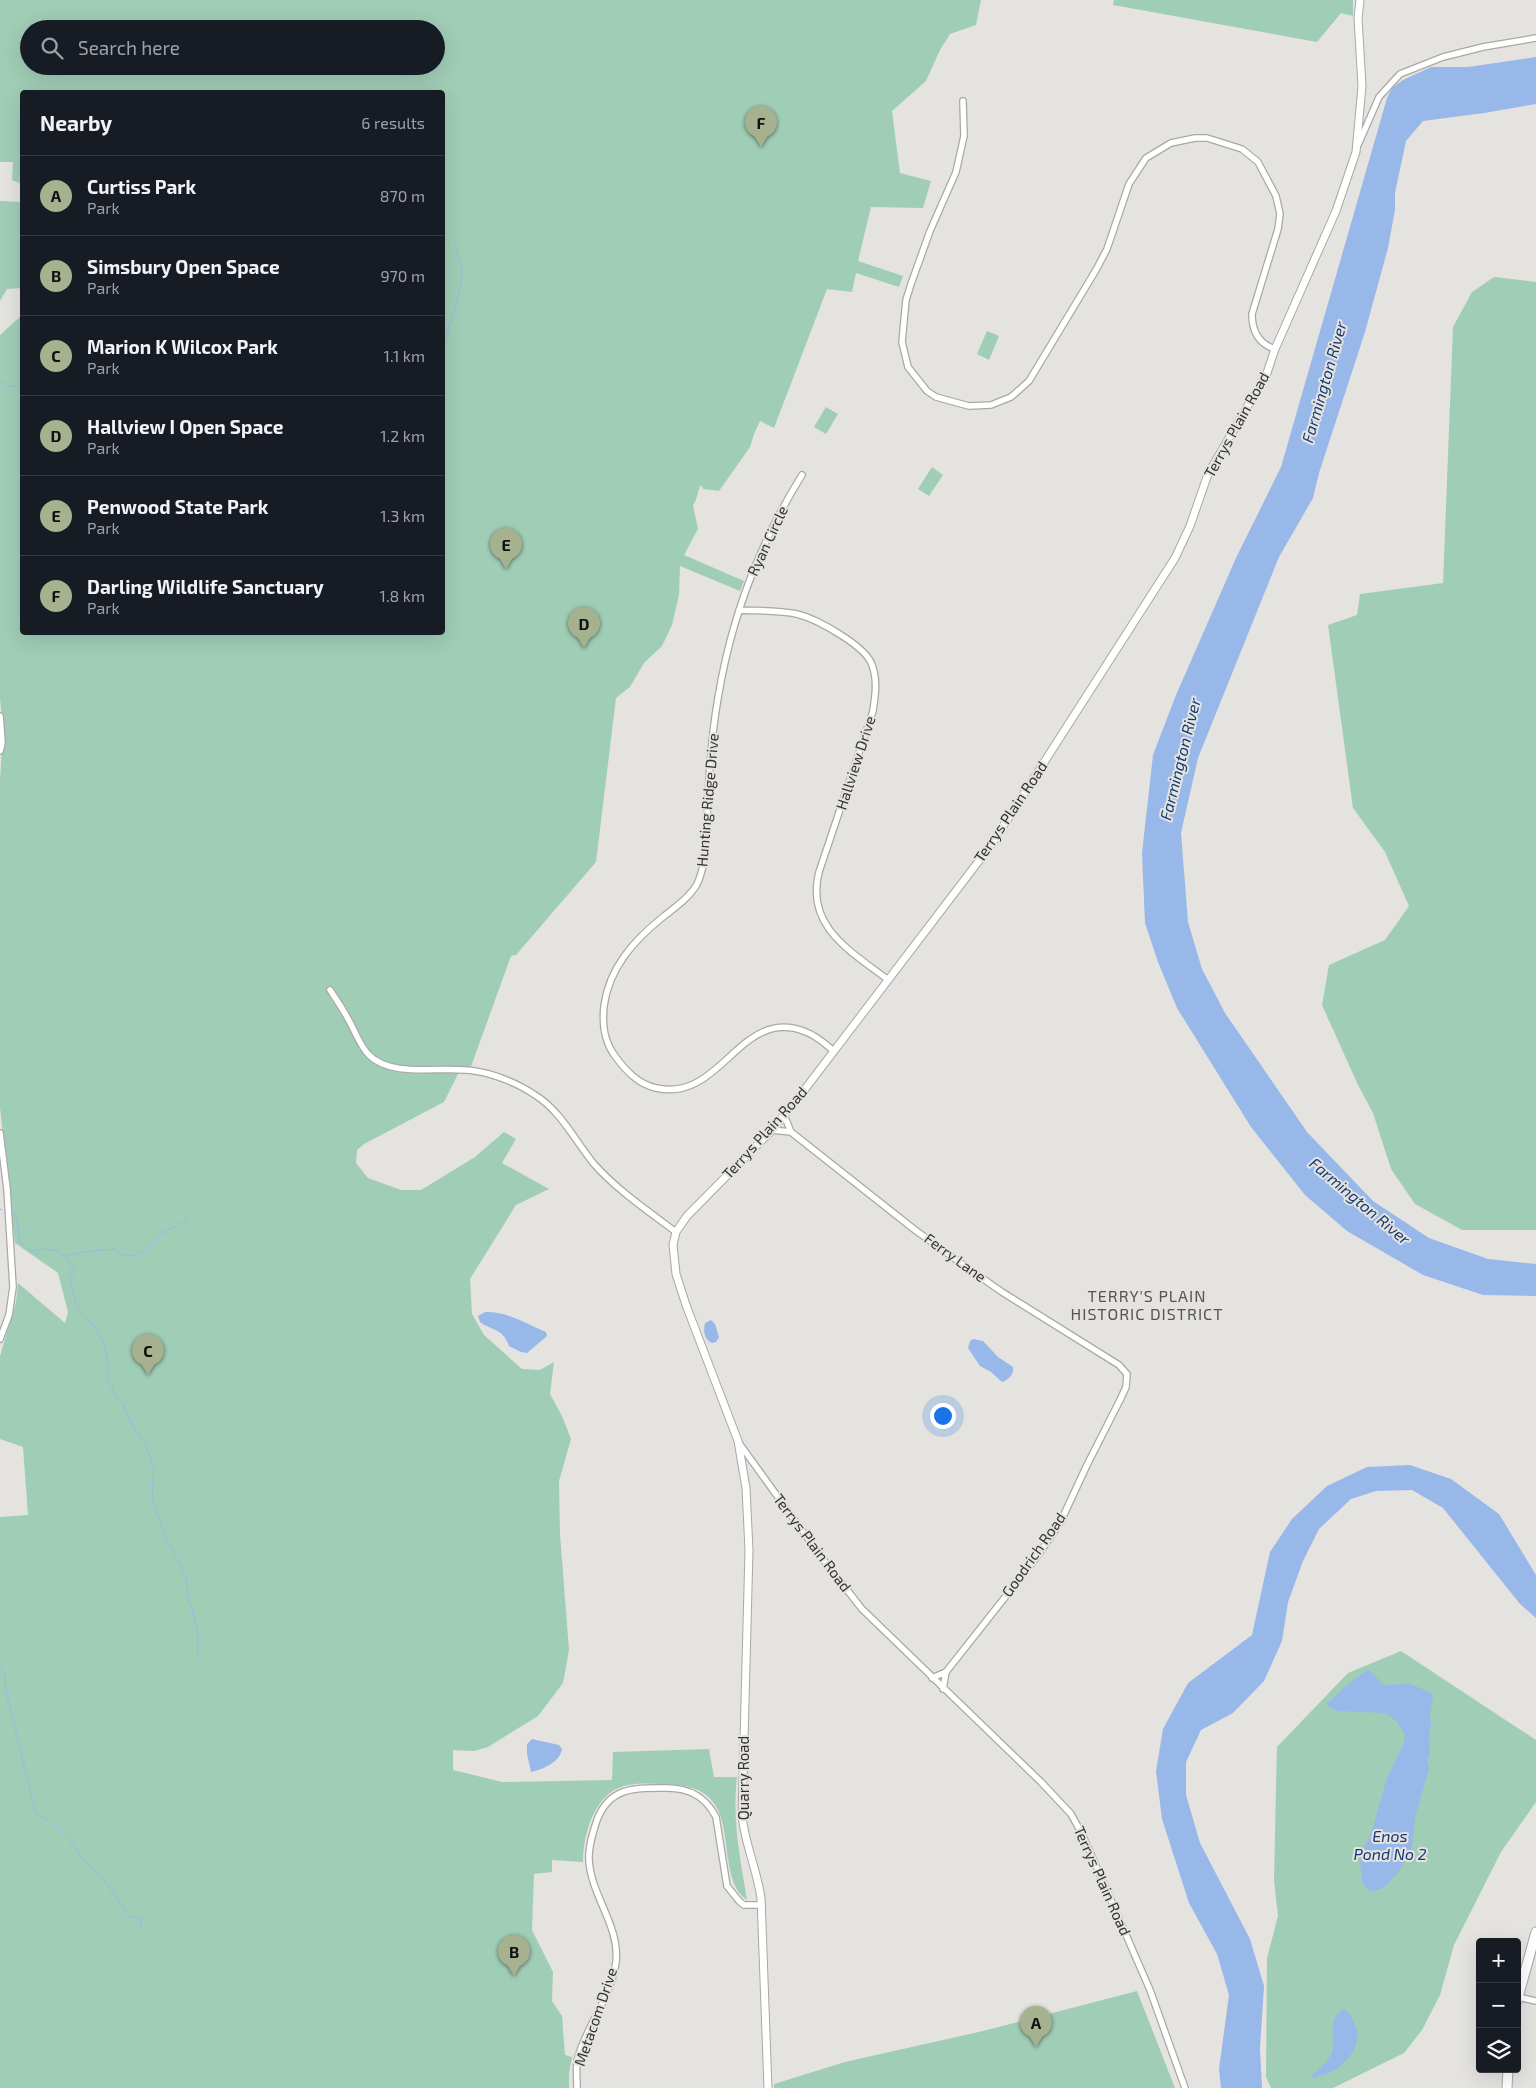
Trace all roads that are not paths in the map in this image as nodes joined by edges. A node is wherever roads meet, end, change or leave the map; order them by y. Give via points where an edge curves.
1 (1360, 0) edge
2 (1536, 38) edge
3 (963, 101) dead end
4 (1356, 152) junction
5 (1276, 349) junction
6 (802, 475) dead end
7 (739, 610) junction
8 (0, 716) edge
9 (0, 751) edge
10 (887, 980) junction
11 (330, 990) dead end
12 (834, 1051) junction
13 (784, 1116) junction
14 (772, 1130) junction
15 (791, 1132) junction
16 (0, 1133) edge
17 (676, 1232) junction
18 (0, 1339) edge
19 (1127, 1374) joint
20 (738, 1441) junction
21 (753, 1462) junction
22 (742, 1466) junction
23 (946, 1672) junction
24 (932, 1678) junction
25 (943, 1689) junction
26 (762, 1905) junction
27 (1536, 1932) edge
28 (1521, 1988) edge
29 (1521, 1999) edge
30 (1536, 2000) edge
31 (1508, 2073) edge
32 (577, 2088) edge
33 (768, 2088) edge
34 (1185, 2088) edge
35 (1506, 2088) edge

1 - 4 street, Terrys Plain Road via 1362,86
2 - 4 street via 1443,57 1400,74 1379,97
3 - 5 street via 964,136 956,172 930,231 906,300 902,342 908,367 927,391 958,404 981,407 1019,392 1037,370 1096,270 1107,249 1129,184 1146,158 1171,143 1195,138 1216,140 1242,149 1258,162 1276,196 1280,214 1278,229 1252,322 1263,344
4 - 5 street, Terrys Plain Road via 1336,212
5 - 10 street, Terrys Plain Road via 1267,373 1208,474 1175,558 991,845
6 - 7 street, Ryan Circle via 765,541
7 - 10 street, Hallview Drive via 799,615 846,638 872,663 876,687 873,711 819,872 815,896 832,936
7 - 12 street, Hunting Ridge Drive via 718,700 701,876 692,891 648,929 622,958 607,993 604,1035 613,1053 633,1077 648,1086 667,1090 699,1081 747,1040 777,1028 806,1032
8 - 9 street
10 - 12 street, Terrys Plain Road
11 - 17 street via 358,1039 378,1063 417,1071 475,1071 515,1084 540,1098 606,1176
12 - 13 street, Terrys Plain Road
13 - 14 street, Terrys Plain Road
13 - 15 street, Ferry Lane
14 - 15 street
14 - 17 street, Terrys Plain Road via 687,1216
15 - 19 street, Ferry Lane via 915,1230 1002,1292 1119,1365
16 - 18 street via 13,1287 9,1315
17 - 20 street, Terrys Plain Road via 672,1245 680,1286
19 - 23 street, Goodrich Road via 1126,1387 1060,1523
20 - 21 street, Terrys Plain Road
20 - 22 street, Quarry Road
21 - 22 street
21 - 24 street, Terrys Plain Road via 862,1609
22 - 26 street, Quarry Road via 749,1550 742,1816
23 - 24 street, Goodrich Road
23 - 25 street, Goodrich Road
24 - 25 street, Terrys Plain Road
25 - 34 street, Terrys Plain Road via 1071,1814 1150,1990
26 - 32 street, Metacom Drive via 744,1904 727,1886 716,1816 699,1796 683,1788 640,1788 628,1790 606,1802 592,1838 589,1862 614,1936 616,1960 610,1987 577,2062
26 - 33 street, Quarry Road
27 - 28 highway
29 - 30 street
31 - 35 highway

